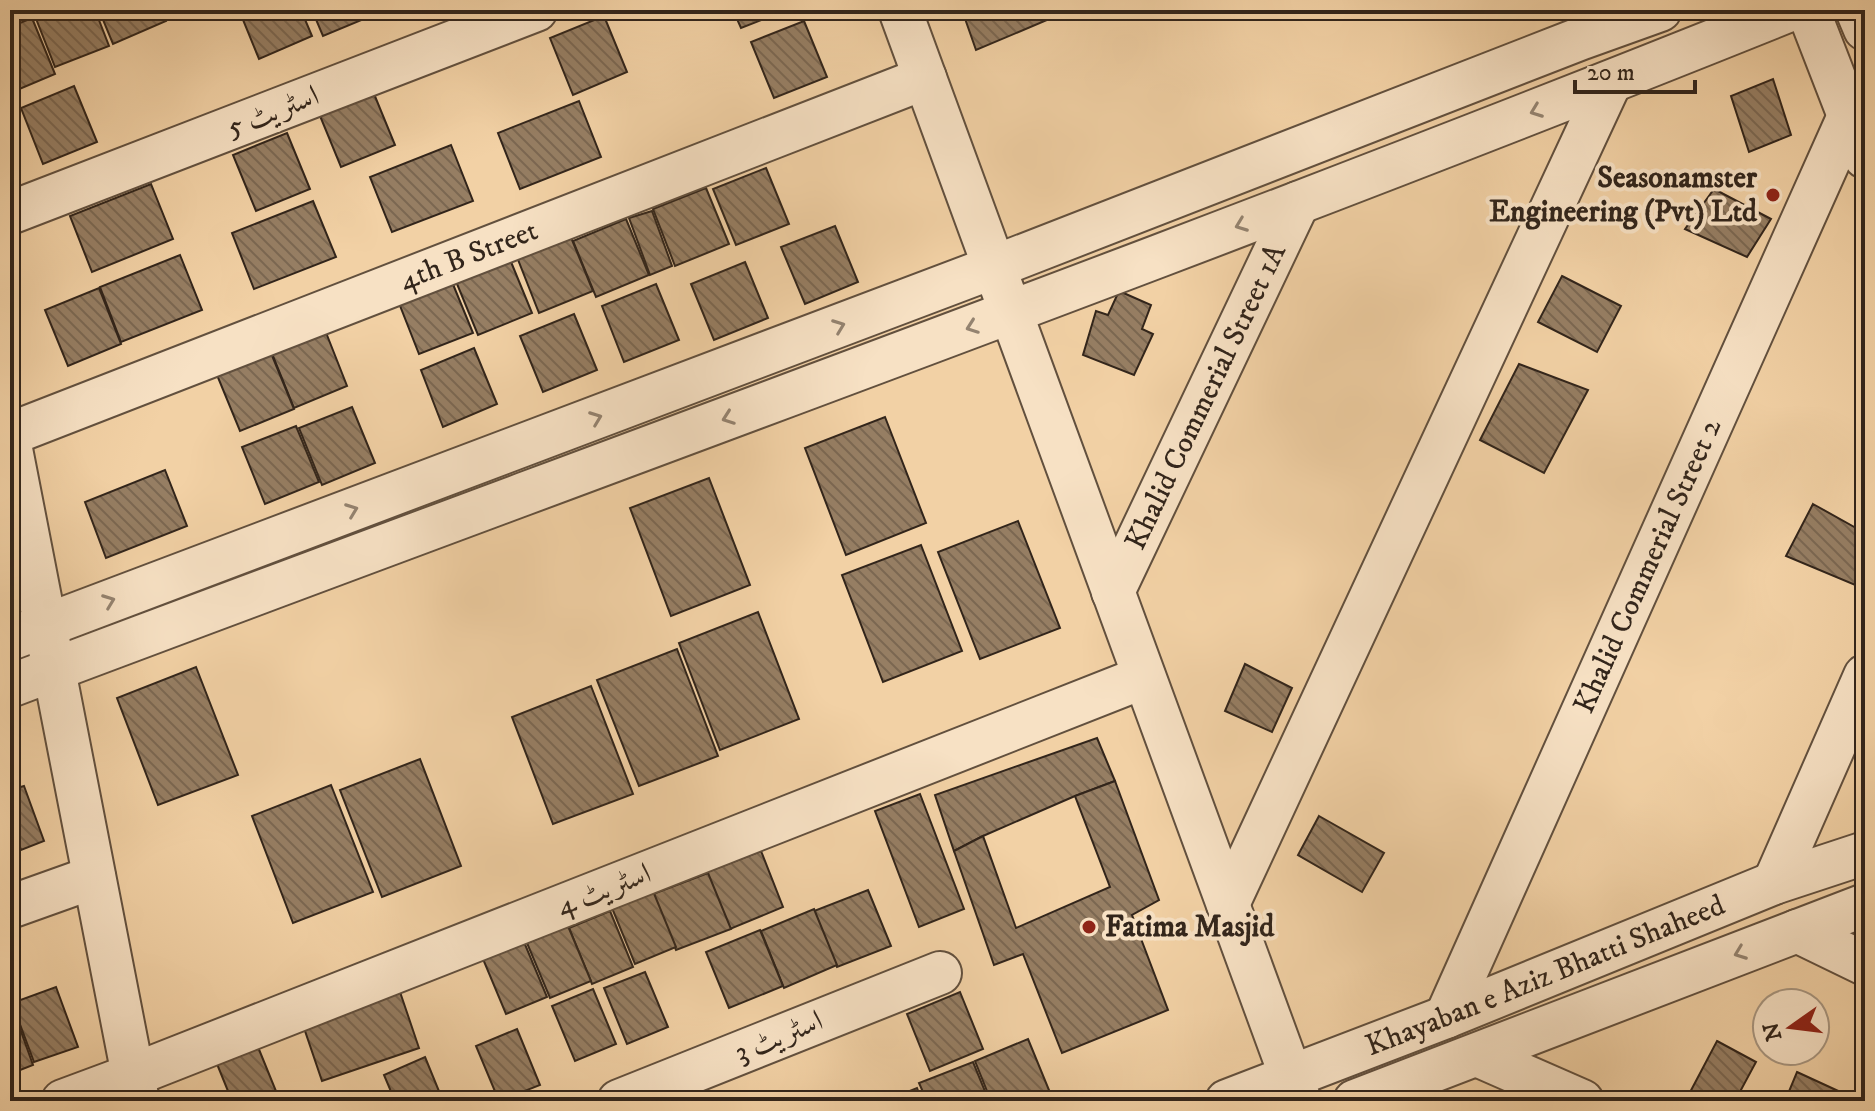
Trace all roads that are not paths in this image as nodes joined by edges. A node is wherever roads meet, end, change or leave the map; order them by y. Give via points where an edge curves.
1 (536, 10) edge
2 (900, 10) edge
3 (1660, 10) edge
4 (1790, 10) edge
5 (1808, 10) edge
6 (1857, 10) edge
7 (1865, 29) edge
8 (925, 78) junction
9 (1610, 83) junction
10 (1849, 116) junction
11 (1865, 157) edge
12 (1298, 203) junction
13 (10, 213) edge
14 (994, 267) junction
15 (1011, 313) junction
16 (10, 434) edge
17 (10, 444) edge
18 (1113, 592) junction
19 (27, 632) edge
20 (53, 670) junction
21 (1865, 676) edge
22 (1144, 677) junction
23 (10, 686) edge
24 (1865, 853) edge
25 (94, 877) junction
26 (1774, 883) junction
27 (1228, 904) junction
28 (1865, 905) edge
29 (10, 907) edge
30 (1797, 931) junction
31 (1865, 964) edge
32 (940, 973) dead end
33 (1446, 1017) junction
34 (1477, 1055) junction
35 (135, 1088) edge
36 (1296, 1089) edge
37 (63, 1101) edge
38 (619, 1101) edge
39 (1227, 1101) edge
40 (1355, 1101) edge
41 (1582, 1101) edge

1 - 13 street, اسٹریٹ 5
2 - 8 street
3 - 14 street
4 - 9 street
5 - 10 street
6 - 7 street
8 - 14 street
8 - 16 street, 4th B Street
9 -> 12 street
9 - 27 street
10 - 11 street
10 - 33 street, Khalid Commerial Street 2
12 -> 15 street
12 - 18 street, Khalid Commerial Street 1A
14 - 15 street
19 -> 14 street
15 - 18 street
15 -> 20 street
17 - 19 street
18 - 22 street
19 - 20 street
20 - 23 street
20 - 25 street
21 - 26 street
22 - 27 street
22 - 35 street, اسٹریٹ 4
24 - 26 street, Khayaban e Aziz Bhatti Shaheed
25 - 29 street
25 - 35 street
26 - 33 street, Khayaban e Aziz Bhatti Shaheed
27 - 36 street
28 - 30 street, Khayaban e Aziz Bhatti Shaheed
30 - 31 street
30 -> 34 street, Khayaban e Aziz Bhatti Shaheed
32 - 38 street, اسٹریٹ 3
33 - 36 street, Khayaban e Aziz Bhatti Shaheed
34 - 40 street, Khayaban e Aziz Bhatti Shaheed
34 - 41 street
35 - 37 street, اسٹریٹ 4
36 - 39 street, Khayaban e Aziz Bhatti Shaheed

